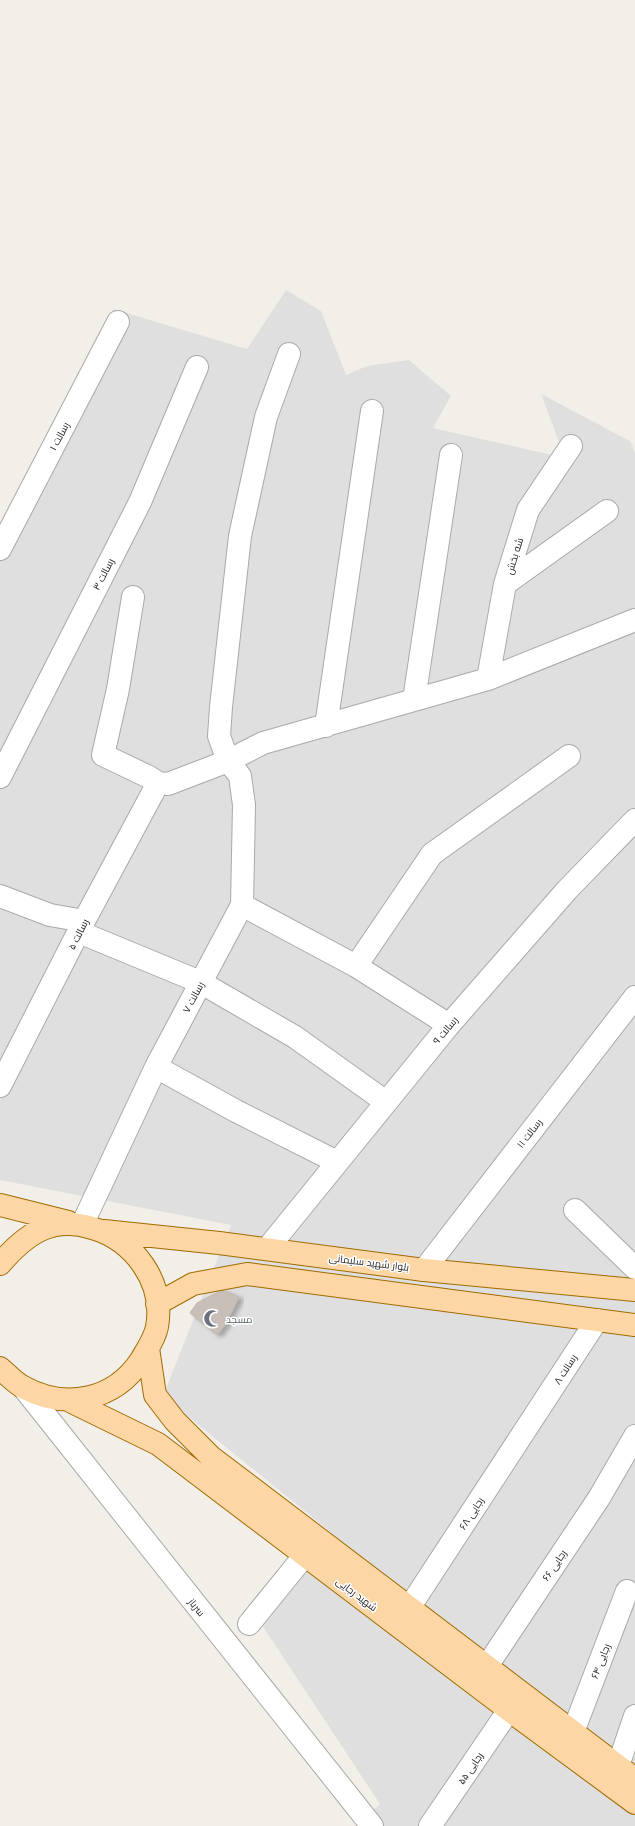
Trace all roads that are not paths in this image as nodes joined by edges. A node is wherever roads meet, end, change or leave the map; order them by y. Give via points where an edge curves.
1 (118, 322) dead end
2 (288, 354) dead end
3 (197, 367) dead end
4 (372, 411) dead end
5 (571, 446) dead end
6 (451, 455) dead end
7 (607, 511) dead end
8 (0, 549) edge
9 (505, 584) junction
10 (133, 597) dead end
11 (635, 620) edge
12 (488, 679) junction
13 (414, 700) junction
14 (326, 726) junction
15 (569, 756) dead end
16 (228, 761) junction
17 (0, 775) edge
18 (158, 783) junction
19 (635, 820) edge
20 (0, 896) edge
21 (242, 905) junction
22 (82, 927) junction
23 (356, 966) junction
24 (200, 982) junction
25 (635, 997) edge
26 (449, 1026) junction
27 (156, 1067) junction
28 (0, 1086) edge
29 (386, 1102) junction
30 (337, 1162) junction
31 (0, 1205) edge
32 (575, 1210) dead end
33 (76, 1224) junction
34 (104, 1231) junction
35 (267, 1249) junction
36 (0, 1264) edge
37 (635, 1269) edge
38 (424, 1270) junction
39 (628, 1289) edge
40 (157, 1304) junction
41 (597, 1320) junction
42 (635, 1325) edge
43 (148, 1348) junction
44 (0, 1368) edge
45 (23, 1387) junction
46 (70, 1401) junction
47 (534, 1417) joint
48 (635, 1436) edge
49 (305, 1555) junction
50 (627, 1591) dead end
51 (409, 1608) junction
52 (249, 1624) dead end
53 (487, 1666) junction
54 (509, 1710) junction
55 (635, 1716) edge
56 (573, 1732) junction
57 (626, 1755) edge
58 (635, 1779) edge
59 (635, 1803) edge
60 (372, 1826) edge
61 (430, 1826) edge

1 - 8 street, رسالت ۱
2 - 16 street, رسالت ۷ via 266,416 240,536 219,736
3 - 17 street, رسالت ۳ via 140,502
4 - 14 street
5 - 9 street, شه بخش via 528,510
6 - 13 street
7 - 9 street
9 - 12 street, شه بخش
10 - 18 street via 104,755
11 - 12 street
12 - 13 street
13 - 14 street
14 - 16 street via 263,743
15 - 23 street via 432,854
16 - 18 street via 168,784
16 - 21 street, رسالت ۷ via 240,776 244,805
18 - 22 street, رسالت ۵
19 - 26 street, رسالت ۹ via 567,890
20 - 22 street
21 - 23 street
21 - 24 street, رسالت ۷
22 - 24 street
22 - 28 street, رسالت ۵
23 - 26 street
24 - 27 street, رسالت ۷
24 - 29 street via 294,1037
25 - 38 street, رسالت ۱۱
26 - 29 street, رسالت ۹
27 - 30 street
27 - 33 street, رسالت ۷
29 - 30 street, رسالت ۹
30 - 35 street, رسالت ۹
31 - 33 main road
32 - 37 street
33 - 34 main road
33 - 36 main road via 48,1228 29,1235
34 - 35 main road, بلوار شهید سلیمانی
34 - 40 main road via 126,1245 141,1261 153,1282
35 - 38 main road, بلوار شهید سلیمانی
37 - 39 street
38 - 39 main road, بلوار شهید سلیمانی
40 - 41 main road via 193,1284 247,1274
40 - 43 main road via 157,1328
41 - 42 main road
41 - 47 street, رسالت ۸
43 - 46 main road via 135,1368 116,1385 93,1397
43 - 51 main road, شهید رجایی via 155,1395 180,1426 211,1457
44 - 45 main road
45 - 46 main road
45 - 60 street, سرباز
46 - 49 main road, شهید رجایی via 158,1444
47 - 51 street, رجایی ۶۸
48 - 53 street, رجایی ۶۶ via 599,1498
49 - 52 street
49 - 54 main road, شهید رجایی
50 - 56 street, رجایی ۶۴
51 - 53 main road, شهید رجایی
53 - 56 main road, شهید رجایی
54 - 59 main road, شهید رجایی
54 - 61 street, رجایی ۵۵
55 - 57 street
56 - 57 main road, شهید رجایی
57 - 58 main road, شهید رجایی

